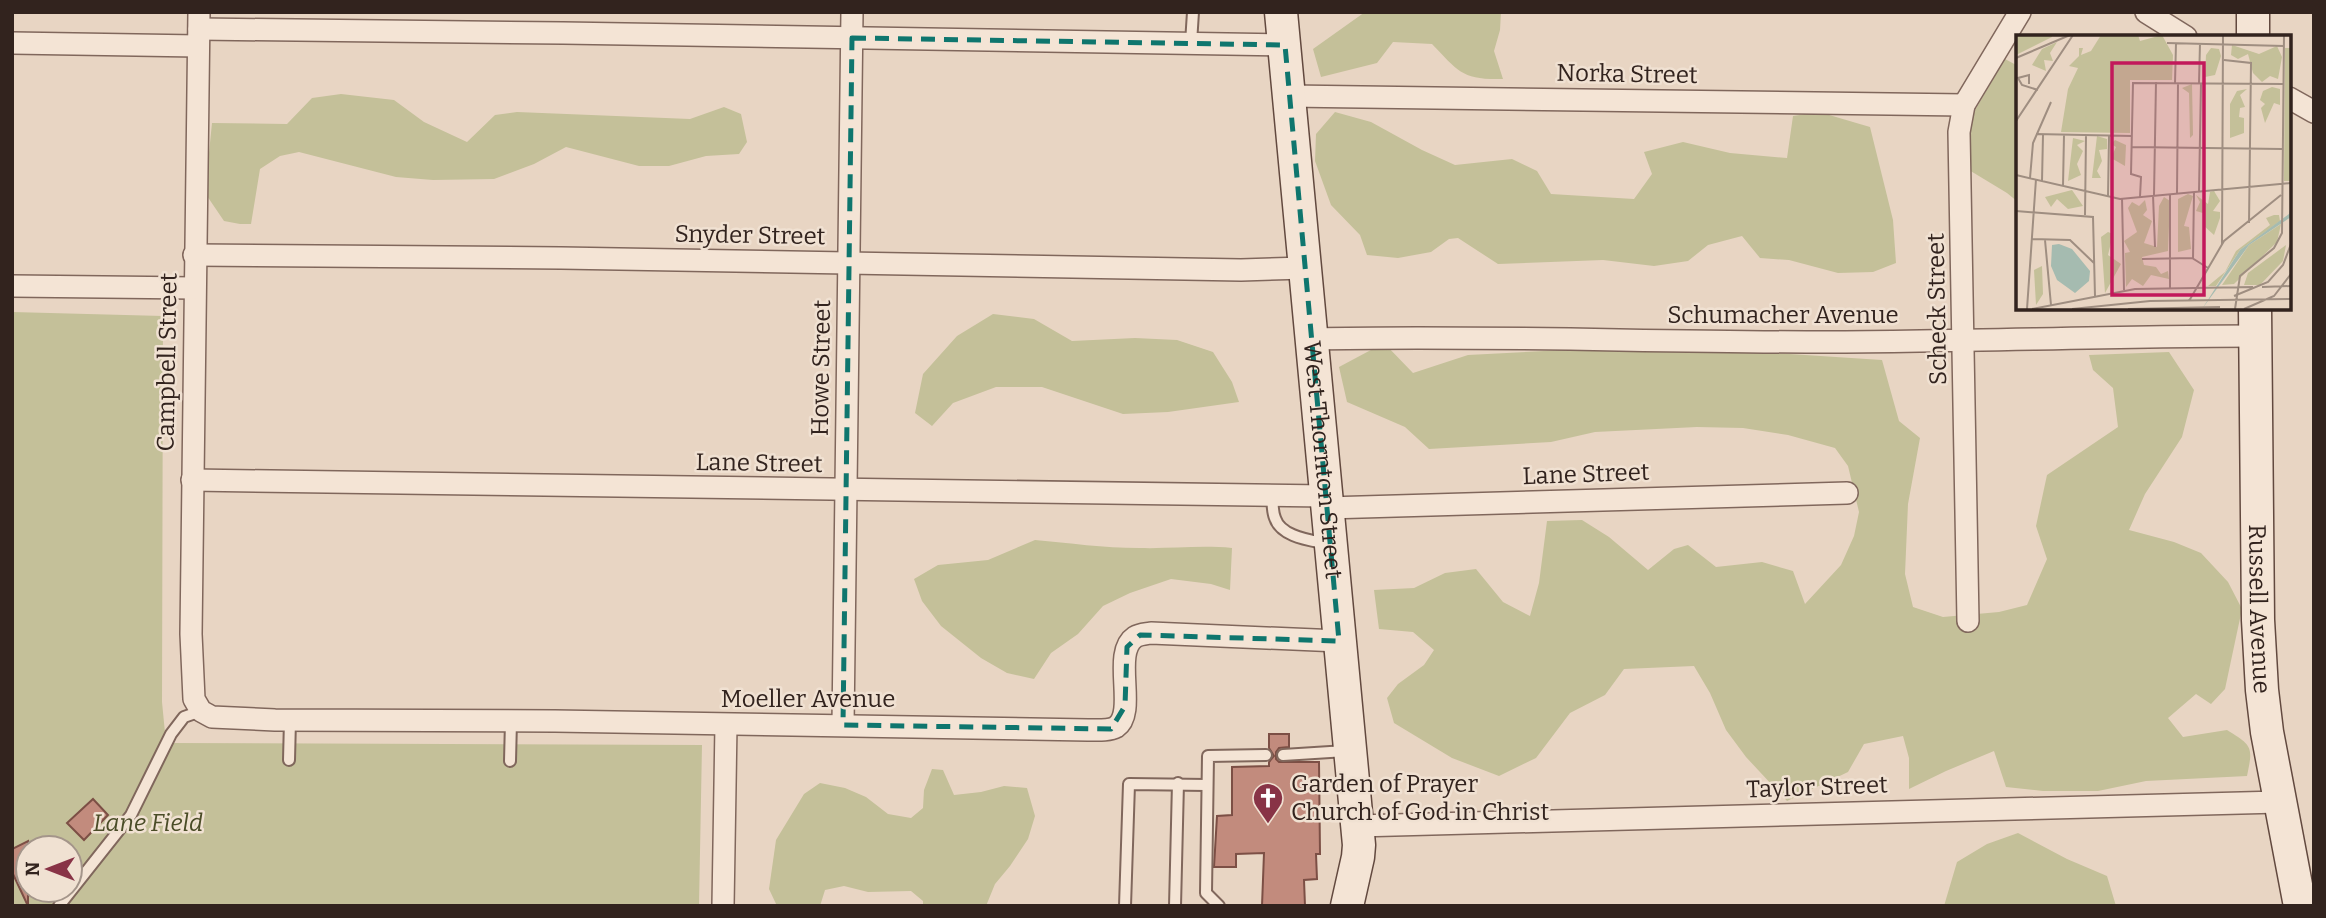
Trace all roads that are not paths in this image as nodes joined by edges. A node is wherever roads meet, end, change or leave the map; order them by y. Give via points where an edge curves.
1 (852, 12) edge
2 (1194, 12) edge
3 (1281, 12) edge
4 (2020, 12) edge
5 (2146, 12) edge
6 (2253, 12) edge
7 (198, 29) edge
8 (2183, 35) edge
9 (2253, 35) edge
10 (852, 38) junction
11 (12, 43) edge
12 (1191, 44) junction
13 (1285, 45) junction
14 (1289, 96) junction
15 (2291, 99) edge
16 (1964, 105) junction
17 (2314, 113) edge
18 (194, 255) junction
19 (849, 263) junction
20 (1305, 268) junction
21 (12, 286) edge
22 (194, 288) junction
23 (2255, 322) edge
24 (1312, 339) junction
25 (1965, 340) junction
26 (192, 480) junction
27 (845, 490) junction
28 (1847, 493) dead end
29 (1272, 496) junction
30 (1326, 502) junction
31 (1330, 544) junction
32 (1969, 621) dead end
33 (1339, 641) junction
34 (201, 711) junction
35 (290, 720) junction
36 (511, 721) junction
37 (726, 725) junction
38 (843, 725) junction
39 (1350, 751) junction
40 (1266, 755) dead end
41 (1283, 755) dead end
42 (289, 760) dead end
43 (510, 761) dead end
44 (1178, 783) junction
45 (1207, 785) junction
46 (2279, 802) junction
47 (1357, 826) junction
48 (59, 906) edge
49 (723, 906) edge
50 (1125, 906) edge
51 (1175, 906) edge
52 (1219, 906) edge
53 (1346, 906) edge
54 (2300, 906) edge

1 - 10 street, Howe Street
2 - 12 lane
3 - 13 main road, West Thornton Street
4 - 16 street, Scheck Street
5 - 8 street
6 - 9 main road
7 - 10 street
7 - 11 street
7 - 18 street, Campbell Street
10 - 12 street
10 - 19 street, Howe Street
12 - 13 street
13 - 14 main road, West Thornton Street
14 - 16 street, Norka Street
14 - 20 main road, West Thornton Street
15 - 17 street
16 - 25 street, Scheck Street via 1959,132
18 - 19 street, Snyder Street
18 - 22 street, Campbell Street
19 - 20 street, Snyder Street
19 - 27 street, Howe Street
20 - 24 main road, West Thornton Street
21 - 22 street
22 - 26 street, Campbell Street
23 - 25 street, Schumacher Avenue
23 - 46 main road, Russell Avenue via 2259,631 2267,732
24 - 25 street, Schumacher Avenue
24 - 30 main road, West Thornton Street
25 - 32 street, Scheck Street
26 - 27 street, Lane Street
26 - 34 street, Campbell Street via 191,634 194,699
27 - 29 street, Lane Street
27 - 38 street, Howe Street
28 - 30 street, Lane Street
29 - 30 street, Lane Street
29 - 31 lane via 1279,525 1298,538
30 - 31 main road, West Thornton Street
31 - 33 main road, West Thornton Street
33 - 38 street, Moeller Avenue via 1140,635 1127,647 1125,706 1121,721 1111,729
33 - 39 main road, West Thornton Street
34 - 35 street, Moeller Avenue via 212,718
34 - 48 lane via 184,718 171,734 131,815
35 - 36 street, Moeller Avenue
35 - 42 lane
36 - 37 street, Moeller Avenue
36 - 43 lane
37 - 38 street, Moeller Avenue
37 - 49 street
39 - 41 lane
39 - 47 main road, West Thornton Street
40 - 45 lane via 1208,755
44 - 45 lane
44 - 50 lane via 1129,784
44 - 51 lane
45 - 52 lane via 1206,893
46 - 47 street, Taylor Street
46 - 54 main road, Russell Avenue
47 - 53 main road, West Thornton Street via 1358,857

